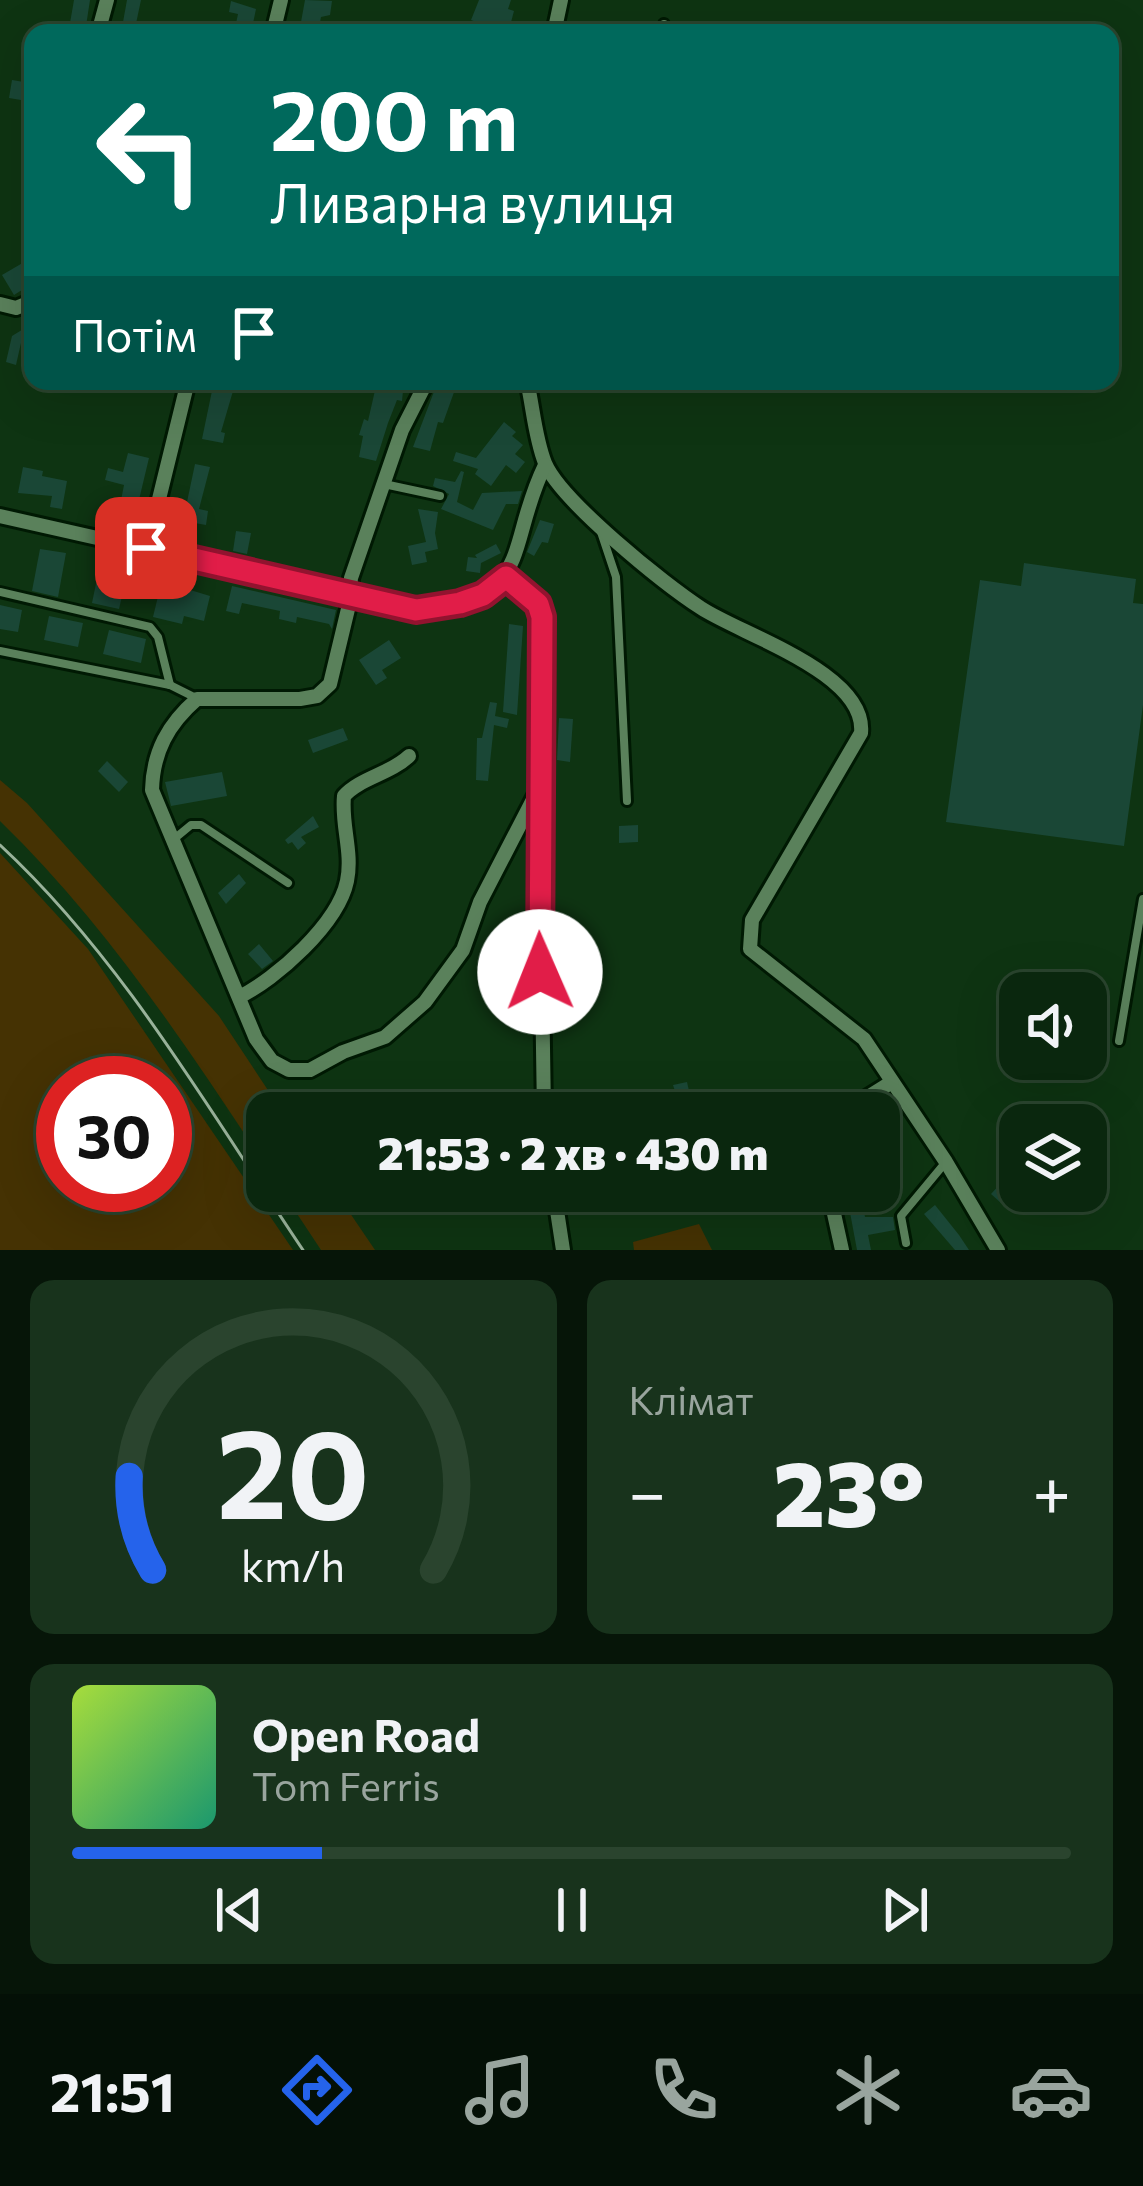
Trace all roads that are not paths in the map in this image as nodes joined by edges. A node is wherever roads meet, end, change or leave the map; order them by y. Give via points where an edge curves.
1 (186, 390) edge
2 (422, 390) edge
3 (529, 390) edge
4 (545, 465) junction
5 (384, 484) junction
6 (440, 496) dead end
7 (0, 516) edge
8 (599, 525) junction
9 (146, 548) junction
10 (506, 577) junction
11 (0, 592) edge
12 (346, 596) junction
13 (0, 651) edge
14 (170, 685) junction
15 (197, 699) junction
16 (409, 756) dead end
17 (538, 788) junction
18 (627, 801) dead end
19 (172, 839) junction
20 (288, 883) dead end
21 (1143, 899) edge
22 (239, 997) junction
23 (1119, 1041) dead end
24 (892, 1082) junction
25 (544, 1092) edge
26 (878, 1092) edge
27 (946, 1162) junction
28 (557, 1212) edge
29 (834, 1212) edge
30 (907, 1248) edge
31 (563, 1250) edge
32 (842, 1250) edge
33 (998, 1250) edge

1 - 9 street
2 - 5 street
3 - 4 street
4 - 8 street
4 - 10 street
5 - 6 lane
5 - 12 street
7 - 9 street
8 - 18 lane via 616,577
8 - 24 street via 675,591 799,658 857,705 860,733 752,920 750,949 864,1039
9 - 12 street
10 - 12 street via 483,595 433,608
10 - 17 street via 542,617
11 - 14 lane via 150,627
12 - 15 street via 330,684 317,696
13 - 14 lane
14 - 15 lane
15 - 19 street via 153,760 152,790
16 - 22 street via 344,796 346,885 330,917 292,959
17 - 22 street via 464,950 425,1002 385,1036 310,1070 289,1070 256,1039
17 - 25 street
19 - 20 lane via 201,825
19 - 22 street
21 - 23 lane
24 - 26 street
24 - 27 street
27 - 30 lane via 901,1216
27 - 33 street
28 - 31 street
29 - 32 street

